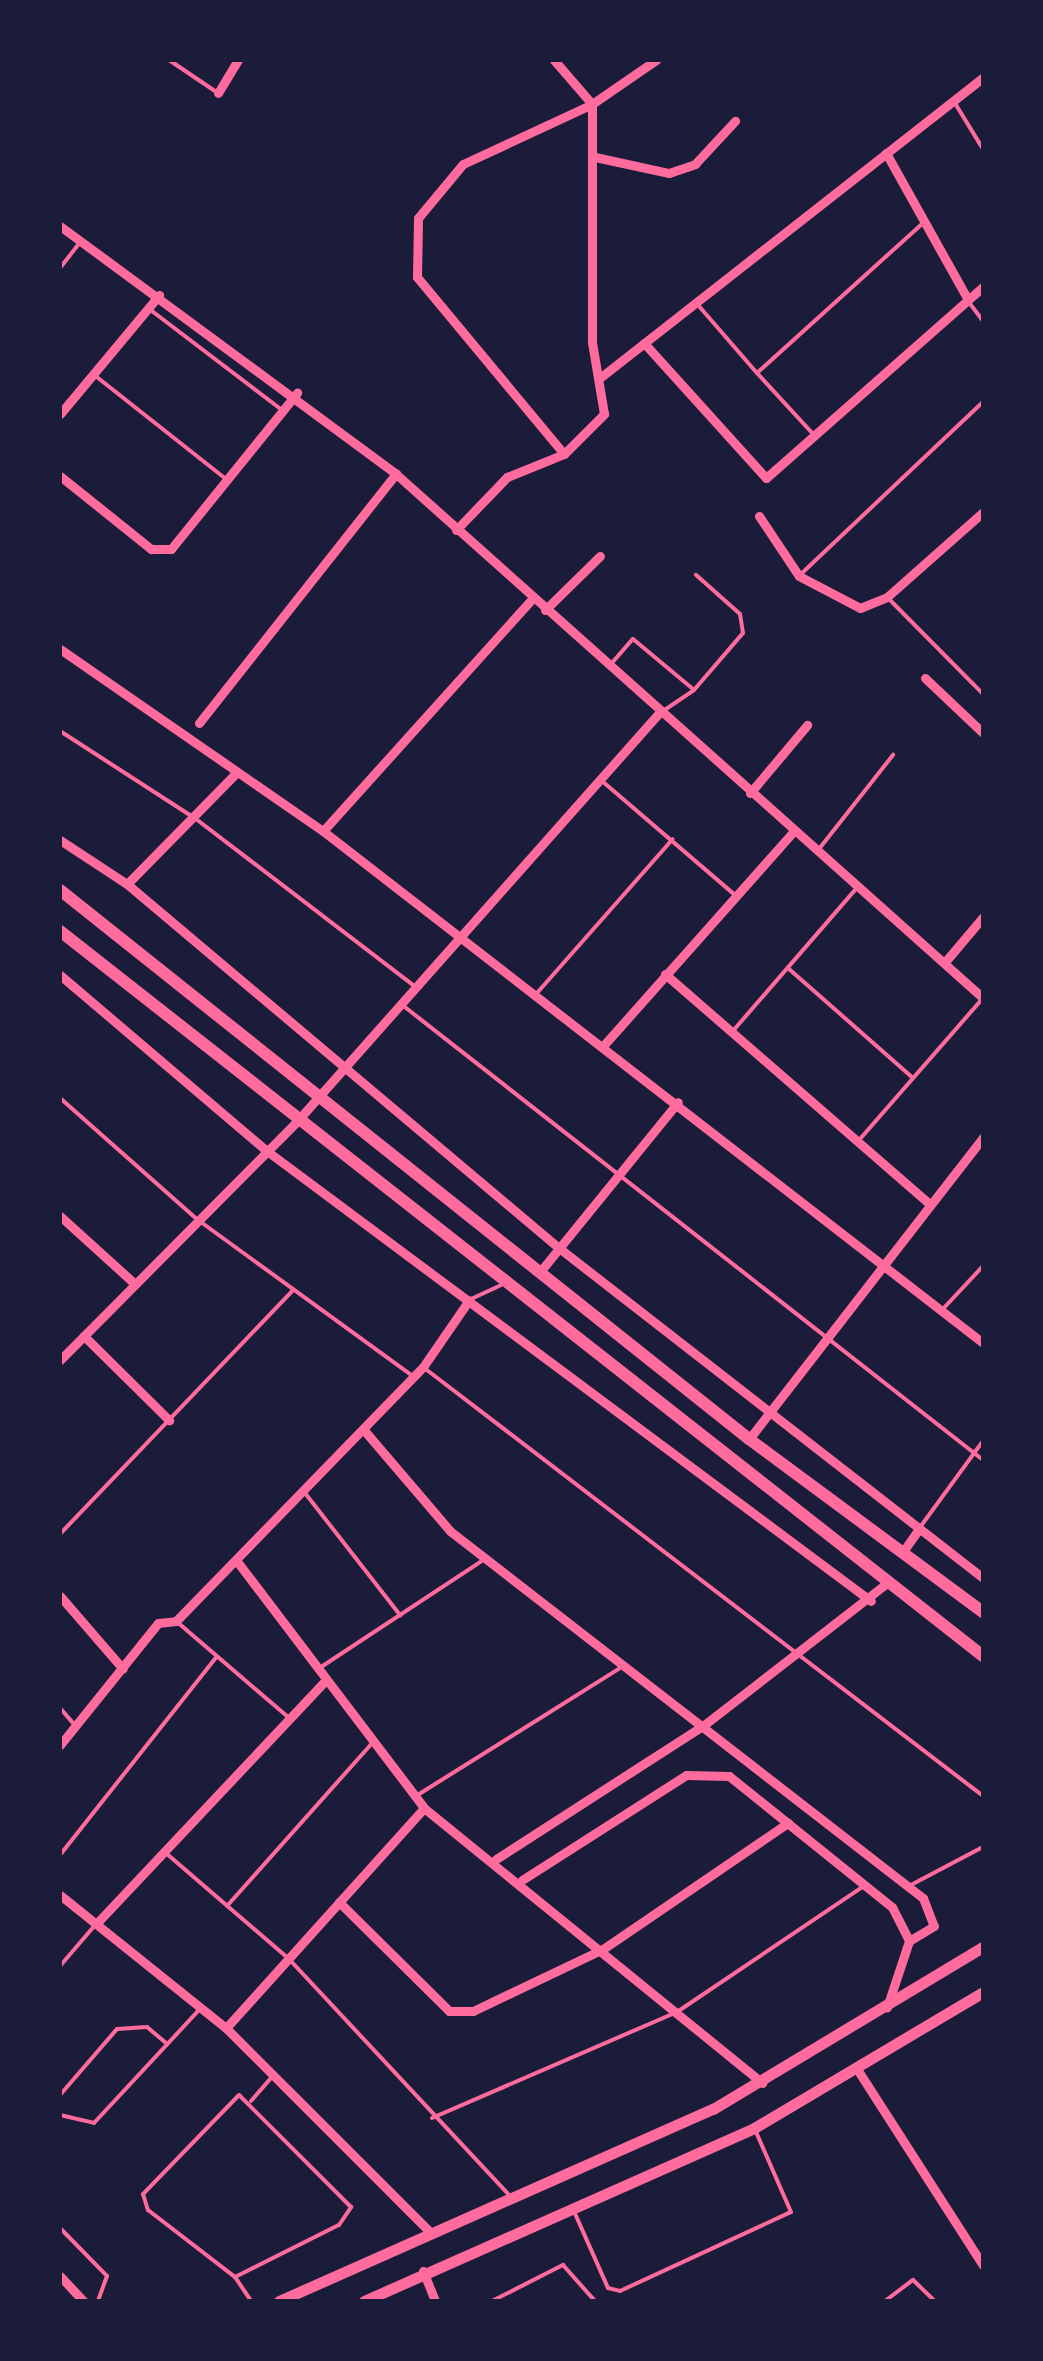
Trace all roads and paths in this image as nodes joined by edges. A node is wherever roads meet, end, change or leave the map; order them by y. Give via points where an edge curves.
1 (169, 60) edge
2 (238, 60) edge
3 (656, 60) edge
4 (557, 61) edge
5 (983, 77) edge
6 (218, 92) joint
7 (954, 100) junction
8 (592, 104) junction
9 (735, 121) dead end
10 (983, 149) edge
11 (886, 152) junction
12 (595, 156) junction
13 (924, 222) junction
14 (60, 226) edge
15 (82, 241) junction
16 (60, 268) edge
17 (983, 287) edge
18 (159, 295) junction
19 (968, 300) junction
20 (696, 302) junction
21 (148, 308) junction
22 (983, 321) edge
23 (644, 343) junction
24 (93, 374) junction
25 (756, 374) junction
26 (601, 377) junction
27 (297, 392) junction
28 (983, 402) edge
29 (283, 411) junction
30 (60, 414) edge
31 (814, 436) junction
32 (564, 454) junction
33 (396, 474) junction
34 (60, 476) edge
35 (228, 480) junction
36 (983, 512) edge
37 (759, 516) dead end
38 (456, 530) junction
39 (600, 556) dead end
40 (696, 575) dead end
41 (799, 576) junction
42 (887, 597) junction
43 (532, 599) junction
44 (545, 610) junction
45 (60, 648) edge
46 (608, 668) junction
47 (925, 678) dead end
48 (694, 690) junction
49 (983, 694) edge
50 (658, 714) junction
51 (198, 723) dead end
52 (807, 726) dead end
53 (60, 731) edge
54 (983, 733) edge
55 (894, 755) dead end
56 (236, 773) junction
57 (600, 779) junction
58 (750, 793) junction
59 (196, 819) junction
60 (322, 831) junction
61 (793, 832) junction
62 (673, 839) junction
63 (60, 840) edge
64 (816, 852) junction
65 (127, 884) junction
66 (857, 888) junction
67 (60, 890) edge
68 (735, 896) junction
69 (983, 917) edge
70 (60, 931) edge
71 (461, 936) junction
72 (944, 962) junction
73 (788, 968) junction
74 (664, 974) junction
75 (60, 975) edge
76 (416, 987) junction
77 (535, 994) junction
78 (983, 998) edge
79 (401, 1004) junction
80 (732, 1032) junction
81 (602, 1046) junction
82 (344, 1068) junction
83 (913, 1078) junction
84 (320, 1095) junction
85 (60, 1098) edge
86 (678, 1102) junction
87 (298, 1119) junction
88 (983, 1137) edge
89 (857, 1142) junction
90 (267, 1151) junction
91 (620, 1173) junction
92 (927, 1202) junction
93 (60, 1216) edge
94 (198, 1220) junction
95 (559, 1248) junction
96 (881, 1262) junction
97 (983, 1266) edge
98 (539, 1273) junction
99 (506, 1283) junction
100 (134, 1284) junction
101 (292, 1291) junction
102 (468, 1300) junction
103 (942, 1310) junction
104 (84, 1336) junction
105 (822, 1338) junction
106 (983, 1343) edge
107 (60, 1360) edge
108 (423, 1367) junction
109 (414, 1376) junction
110 (769, 1411) junction
111 (169, 1420) junction
112 (363, 1429) junction
113 (749, 1439) junction
114 (983, 1441) edge
115 (974, 1454) junction
116 (983, 1460) edge
117 (302, 1489) junction
118 (918, 1530) junction
119 (60, 1534) edge
120 (902, 1553) junction
121 (486, 1559) junction
122 (236, 1560) junction
123 (983, 1578) edge
124 (887, 1584) junction
125 (60, 1596) edge
126 (871, 1601) junction
127 (983, 1612) edge
128 (400, 1615) junction
129 (176, 1621) junction
130 (797, 1654) junction
131 (216, 1656) junction
132 (983, 1656) edge
133 (623, 1666) junction
134 (123, 1669) junction
135 (316, 1671) junction
136 (324, 1682) junction
137 (60, 1708) edge
138 (290, 1718) junction
139 (704, 1725) junction
140 (76, 1726) junction
141 (373, 1742) junction
142 (60, 1745) edge
143 (416, 1796) junction
144 (983, 1796) edge
145 (424, 1808) junction
146 (788, 1822) junction
147 (983, 1848) edge
148 (164, 1851) junction
149 (60, 1855) edge
150 (496, 1858) junction
151 (522, 1880) junction
152 (865, 1885) junction
153 (908, 1886) junction
154 (60, 1895) edge
155 (339, 1902) junction
156 (227, 1906) junction
157 (96, 1924) junction
158 (910, 1941) junction
159 (983, 1947) edge
160 (603, 1949) junction
161 (288, 1959) junction
162 (60, 1966) edge
163 (983, 1992) edge
164 (202, 2006) junction
165 (887, 2008) junction
166 (677, 2012) junction
167 (226, 2028) junction
168 (168, 2044) junction
169 (857, 2069) junction
170 (274, 2074) junction
171 (762, 2084) junction
172 (60, 2094) edge
173 (250, 2101) junction
174 (60, 2115) edge
175 (432, 2118) junction
176 (754, 2128) junction
177 (510, 2196) junction
178 (571, 2206) junction
179 (60, 2228) edge
180 (428, 2230) junction
181 (983, 2265) edge
182 (423, 2271) junction
183 (60, 2276) edge
184 (235, 2277) junction
185 (84, 2301) edge
186 (98, 2301) edge
187 (251, 2301) edge
188 (279, 2301) edge
189 (364, 2301) edge
190 (436, 2301) edge
191 (492, 2301) edge
192 (595, 2301) edge
193 (885, 2301) edge
194 (934, 2301) edge

1 - 6 lane
2 - 6 street
3 - 8 street
4 - 8 street
5 - 7 street
7 - 10 lane
7 - 11 street
8 - 12 street
8 - 32 street via 463,164 418,218 412,250 417,277
9 - 12 street via 695,164 669,173
11 - 13 street
11 - 20 street
12 - 26 street via 592,342
13 - 19 street
13 - 25 lane
14 - 15 street
15 - 16 lane
15 - 18 street
17 - 19 street
18 - 21 street
18 - 27 street
19 - 22 lane
19 - 31 street
20 - 23 street
20 - 25 lane
21 - 24 street
21 - 29 lane
23 - 26 street
23 - 31 street via 766,478
24 - 30 street
24 - 35 lane
25 - 31 lane
26 - 32 street via 604,414
27 - 29 street
27 - 33 street
28 - 41 lane
29 - 35 street
32 - 38 street via 507,477
33 - 38 street
33 - 51 street
34 - 35 street via 150,548 172,549
36 - 42 street
37 - 41 street
38 - 43 street
39 - 44 street
40 - 48 lane via 740,614 743,632
41 - 42 street via 850,606
42 - 49 lane
43 - 44 street
43 - 60 street
44 - 46 street
45 - 56 street
46 - 48 lane via 633,640
46 - 50 street
47 - 54 street
48 - 50 lane
50 - 57 street
50 - 58 street
52 - 58 street
53 - 59 lane
55 - 64 lane
56 - 59 street
56 - 60 street
57 - 62 lane
57 - 71 street
58 - 61 street
59 - 65 street
59 - 76 lane
60 - 71 street
61 - 64 street
61 - 68 street
62 - 68 lane
62 - 77 lane
63 - 65 street
64 - 66 street
65 - 82 street
66 - 72 street
66 - 73 lane
67 - 84 main road
68 - 74 street
69 - 72 street
70 - 87 main road
71 - 76 street
71 - 77 street
72 - 78 street
73 - 80 lane
73 - 83 lane
74 - 80 street
74 - 81 street
75 - 90 street
76 - 79 street
77 - 81 street
78 - 83 lane
79 - 82 street
79 - 91 lane
80 - 89 street
81 - 86 street
82 - 84 street
82 - 95 street
83 - 89 lane
84 - 87 street
84 - 98 main road
85 - 94 lane
86 - 91 street
86 - 96 street
87 - 90 street
87 - 99 main road
88 - 92 street
89 - 92 street
90 - 94 street
90 - 102 street
91 - 95 street
91 - 105 lane
92 - 96 street
93 - 100 street
94 - 100 street
94 - 101 lane
95 - 98 street
95 - 110 street
96 - 103 street
96 - 105 street
97 - 103 lane
98 - 113 main road
99 - 102 lane
99 - 124 main road
100 - 104 street
101 - 109 lane
101 - 111 lane
102 - 108 street
102 - 126 street
103 - 106 street
104 - 107 street
104 - 111 street
105 - 110 street
105 - 115 lane
108 - 109 street
108 - 130 lane
109 - 112 street
110 - 113 street
110 - 118 street
111 - 119 lane
112 - 117 street
112 - 121 street
113 - 120 main road
114 - 115 lane
115 - 116 lane
115 - 118 lane
117 - 122 street
117 - 128 lane
118 - 120 street
118 - 123 street
120 - 127 main road
121 - 128 lane
121 - 133 street
122 - 129 street
122 - 135 street
124 - 126 street
124 - 132 main road
125 - 134 street
126 - 130 street
128 - 135 lane
129 - 131 lane
129 - 134 street via 158,1623
130 - 139 street
130 - 144 lane
131 - 138 lane
131 - 149 lane
133 - 139 street
133 - 143 lane
134 - 140 street
135 - 136 street
136 - 138 street
136 - 141 street
137 - 140 lane
138 - 148 street
139 - 150 street
139 - 153 street
140 - 142 street
141 - 143 street
141 - 156 lane
143 - 145 street
145 - 150 street via 476,1854
145 - 155 street
146 - 151 street via 729,1776 686,1775
146 - 152 street
146 - 160 street
147 - 153 lane
148 - 156 lane
148 - 157 street
150 - 151 street
151 - 160 street
152 - 158 street
152 - 166 lane
153 - 158 street via 933,1910 934,1926
154 - 157 street
155 - 160 street via 449,2012 473,2011
155 - 161 street
156 - 161 lane
157 - 162 lane
157 - 164 street
158 - 165 street
159 - 165 street
160 - 166 street
161 - 167 street
161 - 175 lane
163 - 169 street
164 - 167 street
164 - 168 lane
165 - 171 street
166 - 171 street
166 - 175 lane
167 - 170 street
168 - 172 lane via 147,2028 118,2029
168 - 174 lane via 94,2123
169 - 176 street
169 - 181 street
170 - 173 lane
170 - 180 street
171 - 177 street
173 - 184 lane via 226,2098 143,2194 148,2210
173 - 184 lane via 351,2208 339,2225
175 - 177 lane
176 - 178 street
176 - 178 lane via 791,2212 620,2291 608,2288
177 - 180 street
178 - 182 street
179 - 186 lane via 107,2276
180 - 188 street
182 - 189 street
182 - 190 street
183 - 185 street
184 - 187 lane
191 - 192 lane via 563,2265
193 - 194 lane via 913,2280

